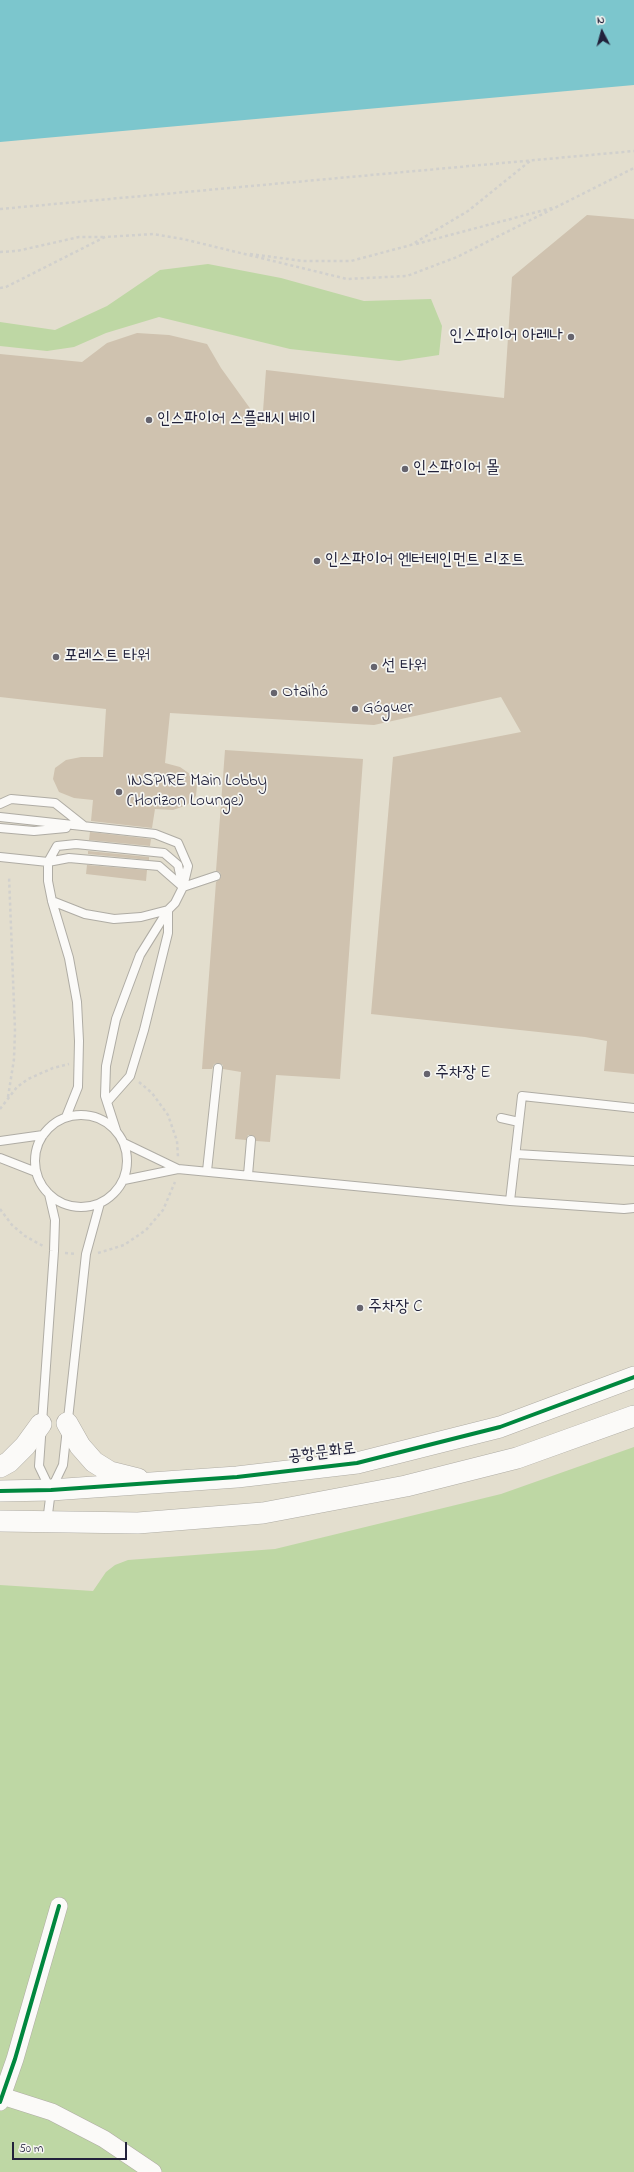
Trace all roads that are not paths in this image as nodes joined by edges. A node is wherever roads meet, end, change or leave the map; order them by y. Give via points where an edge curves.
1 (0, 804) edge
2 (0, 817) edge
3 (85, 826) junction
4 (0, 828) edge
5 (0, 857) edge
6 (48, 862) junction
7 (216, 876) dead end
8 (183, 887) junction
9 (52, 901) junction
10 (168, 910) junction
11 (218, 1068) dead end
12 (107, 1102) junction
13 (634, 1108) edge
14 (66, 1117) junction
15 (501, 1118) dead end
16 (519, 1122) junction
17 (117, 1130) junction
18 (42, 1135) junction
19 (251, 1140) dead end
20 (0, 1141) edge
21 (124, 1143) junction
22 (516, 1154) junction
23 (0, 1158) edge
24 (634, 1160) edge
25 (178, 1169) junction
26 (207, 1171) junction
27 (36, 1172) junction
28 (248, 1174) junction
29 (124, 1180) junction
30 (49, 1194) junction
31 (510, 1201) junction
32 (100, 1203) junction
33 (634, 1208) edge
34 (634, 1377) edge
35 (634, 1416) edge
36 (68, 1423) junction
37 (42, 1424) junction
38 (0, 1467) edge
39 (154, 1483) junction
40 (51, 1490) junction
41 (0, 1491) edge
42 (0, 1521) edge
43 (47, 1523) junction
44 (59, 1906) dead end
45 (1, 2099) edge
46 (154, 2172) edge

1 - 3 lane via 11,799 55,803
2 - 3 lane
3 - 4 lane via 34,831
3 - 8 lane via 155,834 178,843 188,866
5 - 6 lane
6 - 8 lane via 69,858 159,866
6 - 8 lane via 57,846 76,844 164,853 178,865
6 - 9 lane
7 - 8 lane
8 - 10 lane via 175,903
9 - 10 lane via 85,914 114,919 141,917
9 - 14 lane via 69,958 76,995 78,1087
10 - 12 lane via 168,933 133,1068 130,1076
10 - 12 lane via 140,954 116,1019 106,1066
11 - 26 lane
12 - 17 lane
13 - 16 lane via 522,1096
14 - 17 lane via 79,1114 93,1116 106,1121
14 - 18 lane via 53,1124
15 - 16 lane
16 - 22 lane
17 - 21 lane
18 - 20 lane
18 - 27 lane via 37,1146
19 - 28 lane
21 - 25 lane
21 - 29 lane via 128,1161
22 - 24 lane
22 - 31 lane
23 - 27 lane
25 - 26 lane
25 - 29 lane
26 - 28 lane
27 - 30 lane
28 - 31 lane
29 - 32 lane via 110,1197
30 - 32 lane via 60,1202 73,1206 87,1207
30 - 37 lane via 55,1220
31 - 33 lane
32 - 36 lane via 86,1254
34 - 39 street, 공항문화로 via 500,1427 357,1463 237,1477
35 - 43 street via 517,1458 406,1486 263,1513 138,1523
36 - 39 street via 80,1446 94,1462 110,1472
36 - 40 lane via 63,1465
37 - 38 street via 25,1446
37 - 40 lane via 38,1466
39 - 40 street, 공항문화로
40 - 41 street, 공항문화로
40 - 43 lane
42 - 43 street
44 - 45 street
45 - 46 street via 52,2112 104,2139

